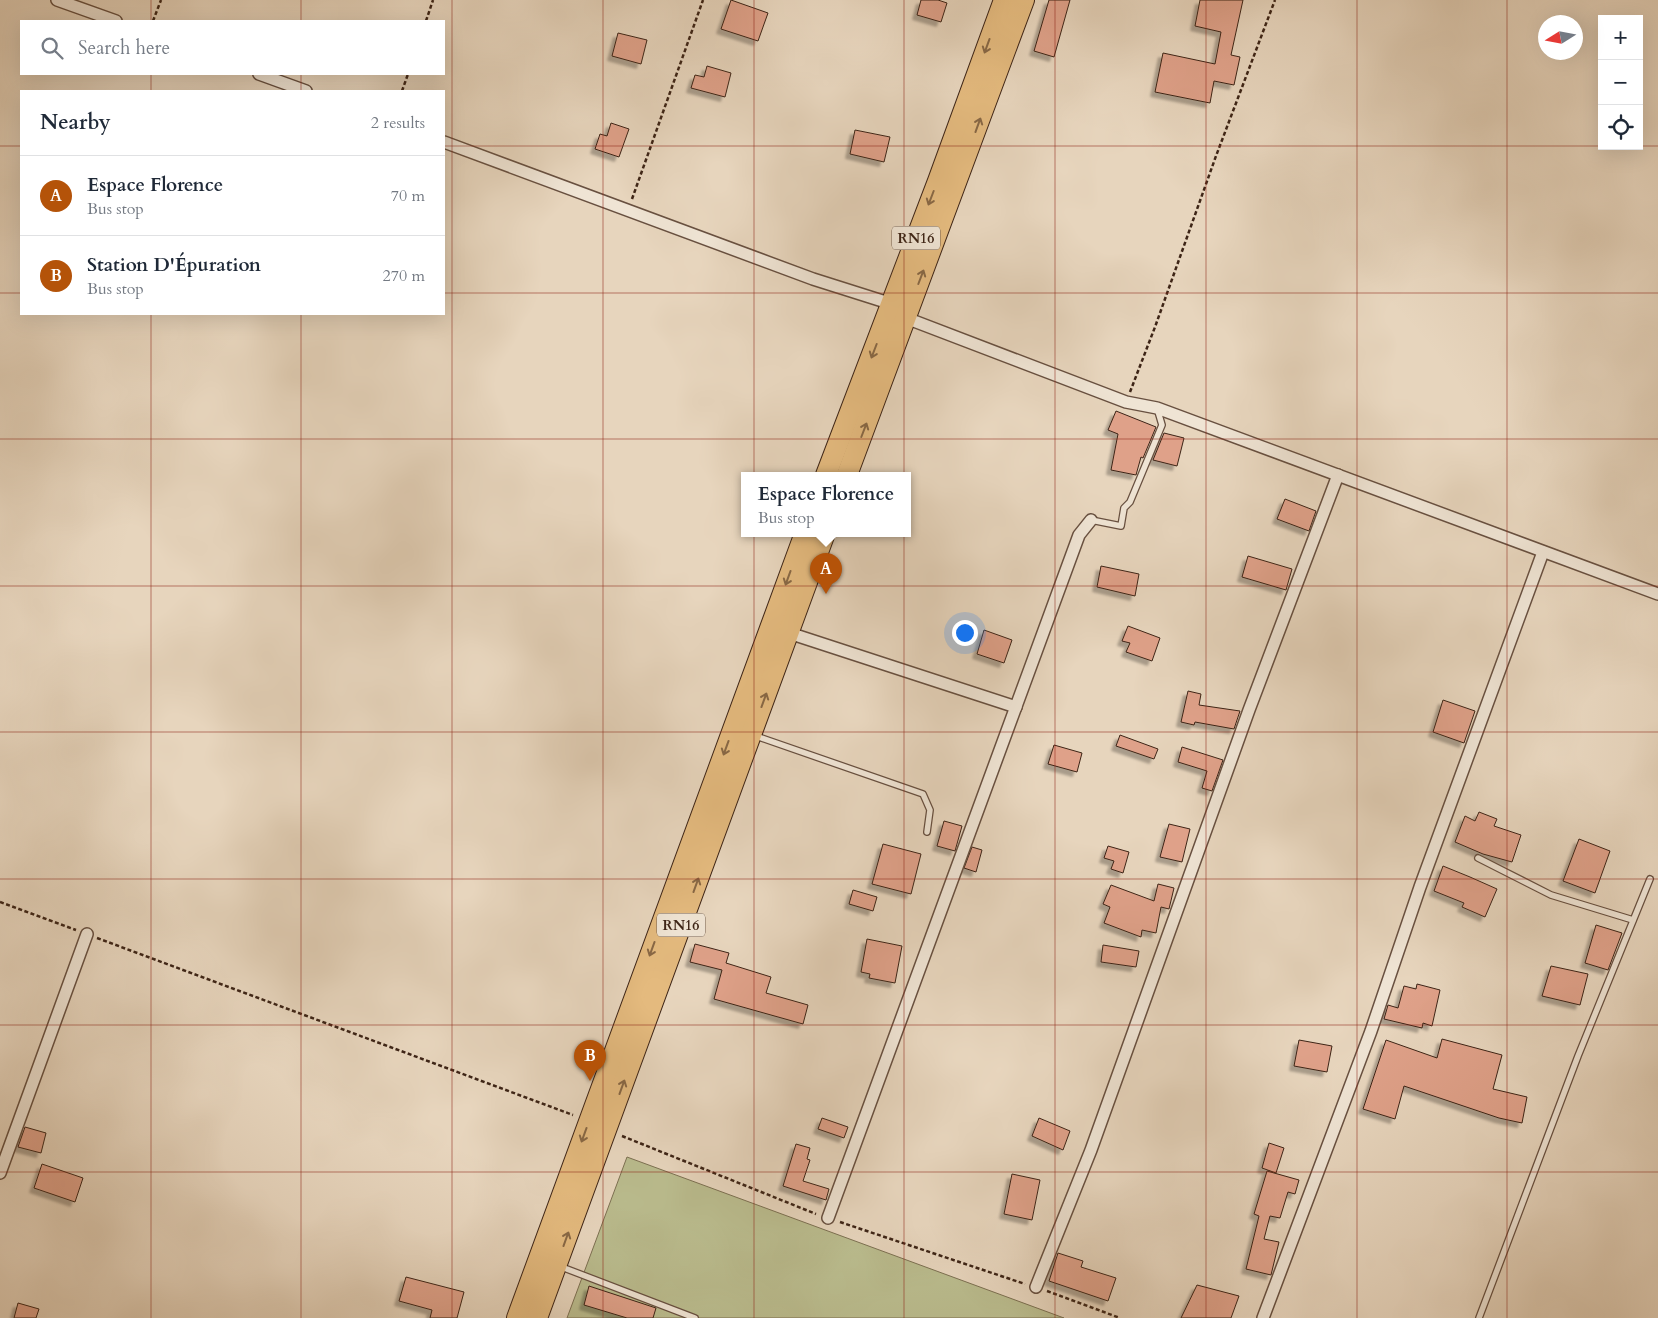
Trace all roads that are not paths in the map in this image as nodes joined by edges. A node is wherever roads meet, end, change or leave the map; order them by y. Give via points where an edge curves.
1 (57, 0) edge
2 (1004, 0) edge
3 (1024, 0) edge
4 (113, 20) edge
5 (262, 75) edge
6 (303, 90) edge
7 (445, 142) edge
8 (899, 311) junction
9 (1157, 408) junction
10 (827, 472) edge
11 (848, 472) edge
12 (1338, 475) junction
13 (1091, 520) joint
14 (804, 537) edge
15 (824, 537) edge
16 (1543, 552) junction
17 (1658, 594) edge
18 (789, 633) junction
19 (1016, 707) junction
20 (751, 734) junction
21 (927, 832) dead end
22 (1478, 858) dead end
23 (1650, 879) dead end
24 (1633, 920) junction
25 (86, 934) road end
26 (598, 1126) junction
27 (0, 1173) edge
28 (828, 1218) road end
29 (557, 1266) junction
30 (1036, 1287) road end
31 (517, 1318) edge
32 (537, 1318) edge
33 (695, 1318) edge
34 (1263, 1318) edge
35 (1479, 1318) edge

1 - 4 street
2 -> 8 highway, RN16
8 -> 3 highway, RN16
5 - 6 street
7 - 8 street
8 - 9 street via 1126,402
8 -> 10 highway, RN16
11 -> 8 highway, RN16
9 - 12 street
9 - 13 lane via 1162,425 1130,502 1124,508 1121,526
12 - 16 street
12 - 30 street via 1249,710 1091,1150
13 - 19 street via 1079,535
14 -> 26 highway, RN16
15 - 18 highway, RN16
16 - 17 street
16 - 34 street via 1420,887 1371,1031
18 - 19 street
20 -> 18 highway, RN16
19 - 28 street
20 - 21 lane via 923,794 930,810
26 -> 20 highway, RN16
22 - 24 lane via 1551,895
23 - 24 lane
24 - 35 lane
25 - 27 street
29 -> 26 highway, RN16
26 -> 31 highway, RN16
29 - 32 highway, RN16
29 - 33 lane

